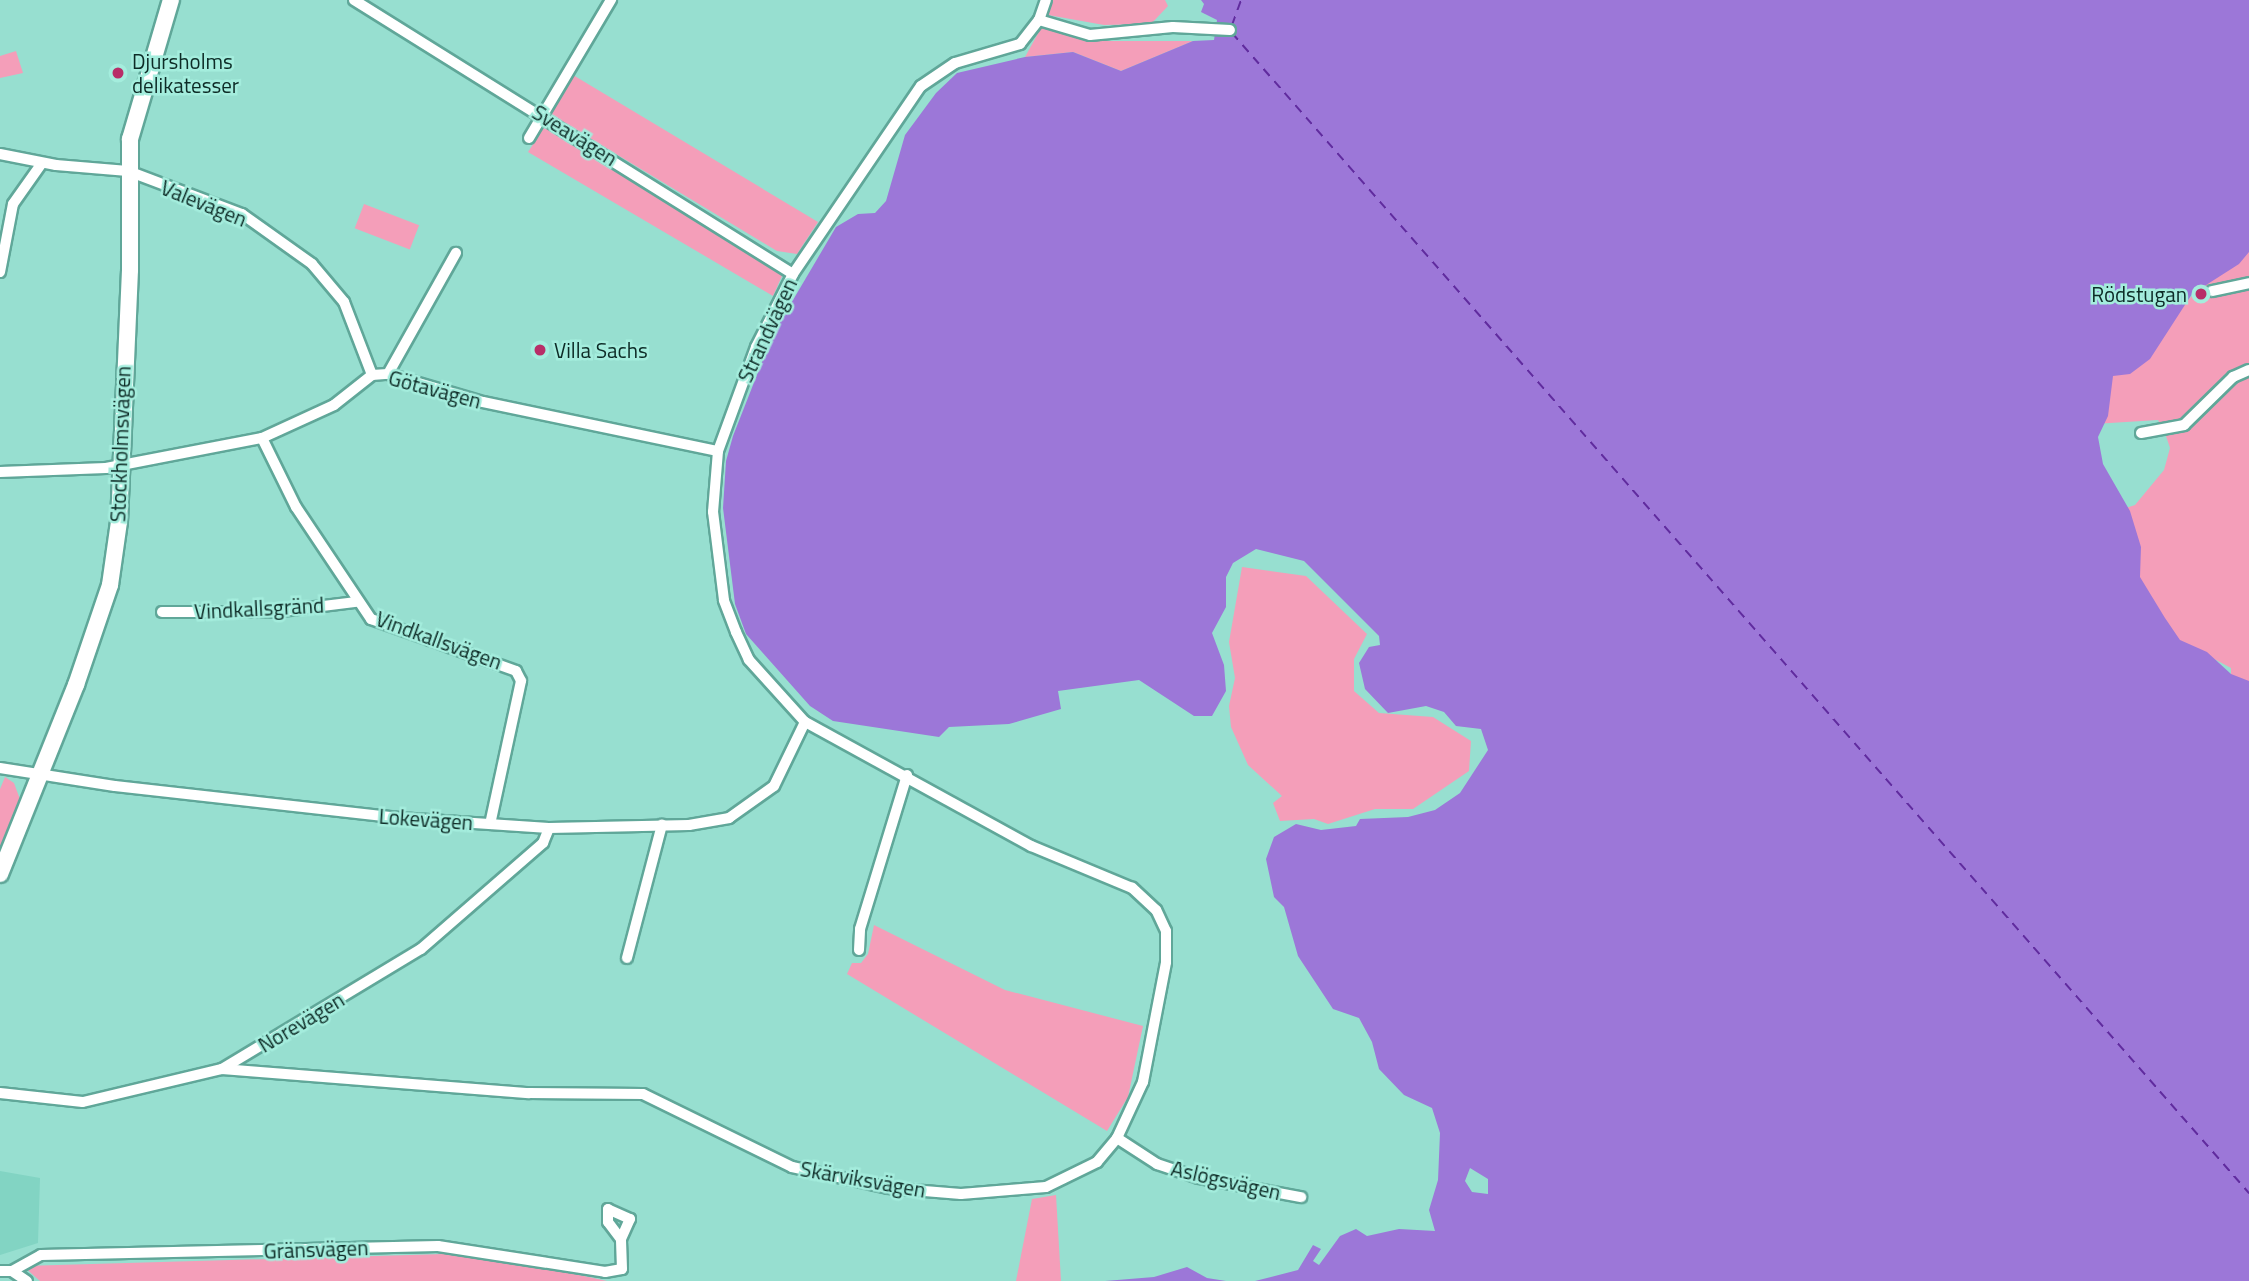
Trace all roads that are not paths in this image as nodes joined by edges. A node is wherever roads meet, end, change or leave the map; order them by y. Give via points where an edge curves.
1 (170, 0) edge
2 (354, 0) edge
3 (611, 0) edge
4 (1046, 0) edge
5 (1039, 20) junction
6 (1230, 30) dead end
7 (544, 115) junction
8 (529, 138) dead end
9 (0, 154) edge
10 (42, 163) junction
11 (128, 171) junction
12 (456, 253) dead end
13 (0, 272) edge
14 (793, 274) junction
15 (2249, 284) edge
16 (2212, 291) dead end
17 (2249, 370) edge
18 (388, 374) junction
19 (372, 375) junction
20 (2141, 433) dead end
21 (262, 438) junction
22 (718, 451) junction
23 (118, 462) junction
24 (0, 472) edge
25 (356, 602) junction
26 (162, 611) dead end
27 (805, 722) junction
28 (0, 768) edge
29 (907, 775) junction
30 (38, 776) junction
31 (490, 824) junction
32 (662, 825) junction
33 (549, 828) junction
34 (0, 874) edge
35 (859, 950) dead end
36 (627, 958) dead end
37 (222, 1069) junction
38 (0, 1093) edge
39 (1116, 1138) junction
40 (1301, 1197) dead end
41 (621, 1239) dead end
42 (6, 1271) edge
43 (27, 1281) edge

1 - 11 street, Stockholmsvägen via 135,111
2 - 7 street, Sveavägen
3 - 7 street
4 - 5 street, Strandvägen
5 - 6 street via 1100,35 1173,27
5 - 14 street, Strandvägen via 1020,44 955,63 921,86
7 - 8 street
7 - 14 street, Sveavägen
9 - 10 street, Valevägen
10 - 11 street, Valevägen
10 - 13 street via 13,204
11 - 19 street, Valevägen via 242,214 312,264 344,302
11 - 23 street, Stockholmsvägen via 130,270
12 - 18 street
14 - 22 street, Strandvägen via 756,347
15 - 16 street
17 - 20 street via 2233,377 2185,425
18 - 19 street, Götavägen
18 - 22 street, Götavägen via 483,402
19 - 21 street, Götavägen via 334,405
21 - 23 street, Götavägen via 195,454
21 - 25 street, Vindkallsvägen via 296,508
22 - 27 street, Strandvägen via 713,512 724,600 749,660
23 - 24 street, Götavägen via 106,468
23 - 30 street, Stockholmsvägen via 119,522 110,585
25 - 26 street, Vindkallsgränd via 274,612
25 - 31 street, Vindkallsvägen via 371,619 516,671 520,681
27 - 29 street, Skärviksvägen
27 - 32 street, Lokevägen via 774,786 749,808 729,818
28 - 30 street, Lokevägen
29 - 35 street via 860,929
29 - 39 street, Skärviksvägen via 1031,846 1132,888 1156,910 1166,931 1167,962 1143,1082
30 - 31 street, Lokevägen via 305,810
30 - 34 street, Stockholmsvägen
31 - 33 street, Lokevägen
32 - 33 street, Lokevägen
32 - 36 street
33 - 37 street, Norevägen via 543,843 421,948
37 - 38 street, Norevägen via 82,1102
37 - 39 street, Skärviksvägen via 529,1093 643,1094 792,1167 888,1188 961,1194 1046,1187 1097,1162
39 - 40 street, Aslögsvägen via 1157,1164 1188,1174
41 - 42 street, Gränsvägen via 622,1269 605,1272 438,1246 41,1255
42 - 43 street

